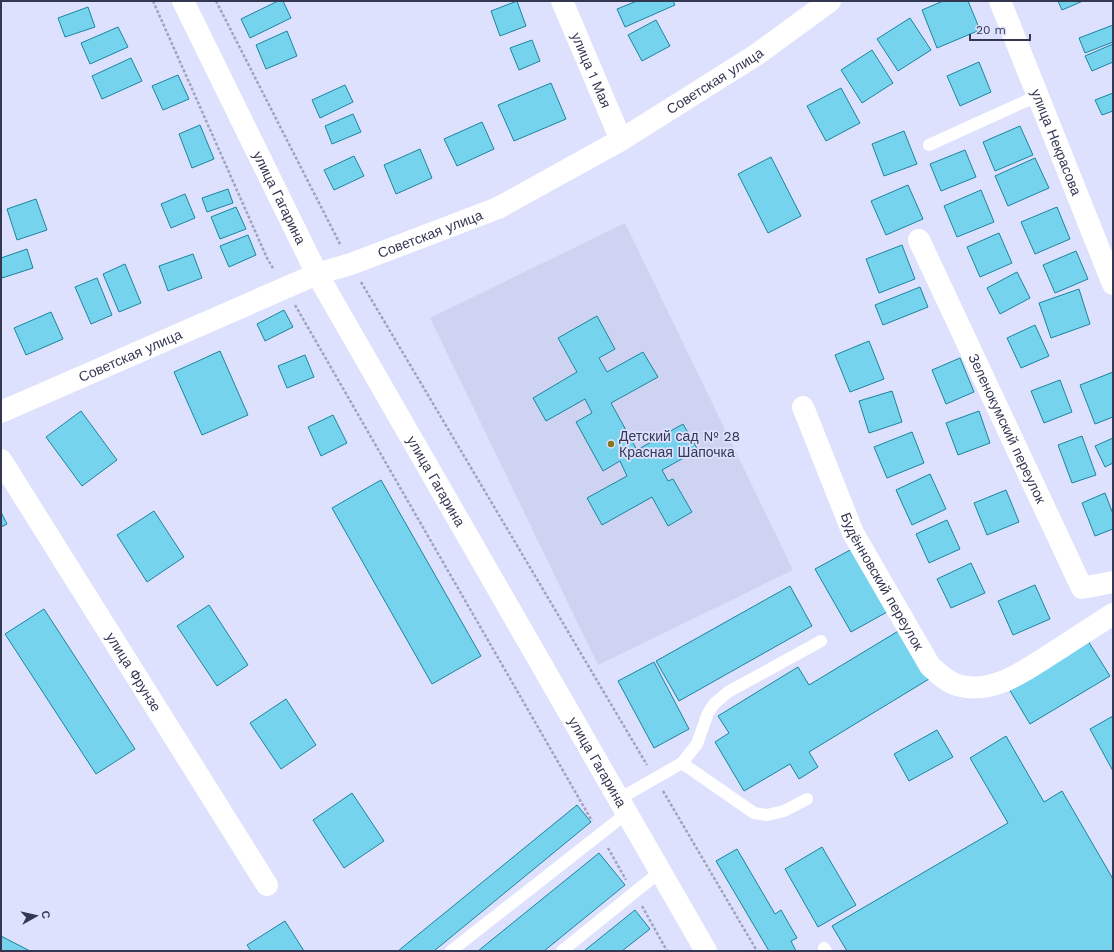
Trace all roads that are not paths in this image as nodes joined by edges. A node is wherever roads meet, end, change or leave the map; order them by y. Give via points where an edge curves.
1 (183, 1) edge
2 (562, 1) edge
3 (830, 1) edge
4 (1000, 1) edge
5 (1037, 96) junction
6 (621, 140) junction
7 (929, 145) dead end
8 (919, 240) dead end
9 (317, 274) junction
10 (1113, 284) edge
11 (804, 407) dead end
12 (1, 412) edge
13 (1, 460) edge
14 (1113, 582) edge
15 (1113, 614) edge
16 (821, 641) dead end
17 (682, 763) junction
18 (807, 799) dead end
19 (623, 806) junction
20 (661, 871) junction
21 (267, 885) dead end
22 (451, 951) edge
23 (562, 951) edge
24 (706, 951) edge

1 - 9 street, улица Гагарина
2 - 6 street, улица 1 Мая
3 - 6 street, Советская улица via 756,56
4 - 5 street, улица Некрасова
5 - 7 lane
5 - 10 street, улица Некрасова
6 - 9 street, Советская улица via 498,208 351,264
8 - 14 street, Зеленокумский переулок via 1082,588
9 - 12 street, Советская улица
9 - 19 street, улица Гагарина
11 - 15 street, Будённовский переулок via 853,532 930,666 944,678 960,686 975,688 1016,676
13 - 21 street, улица Фрунзе
16 - 17 lane via 728,692 714,704 708,713 697,744
17 - 18 lane via 754,813 767,815 784,811
17 - 19 lane via 655,778
19 - 20 street, улица Гагарина
19 - 22 lane via 600,834
20 - 23 lane
20 - 24 street, улица Гагарина

